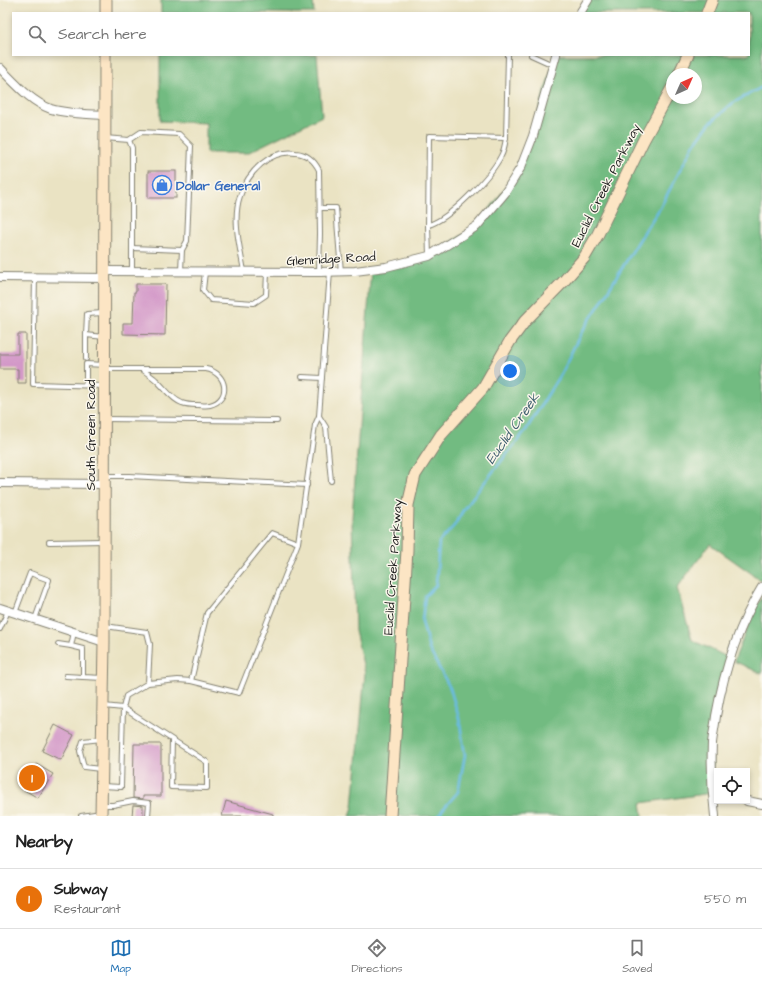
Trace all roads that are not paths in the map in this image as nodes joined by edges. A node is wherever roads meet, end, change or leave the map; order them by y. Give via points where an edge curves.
1 (106, 0) edge
2 (588, 0) edge
3 (712, 0) edge
4 (106, 12) edge
5 (581, 12) edge
6 (707, 12) edge
7 (105, 56) edge
8 (508, 56) edge
9 (533, 56) edge
10 (556, 56) edge
11 (688, 56) edge
12 (553, 65) junction
13 (0, 68) edge
14 (682, 68) edge
15 (666, 99) edge
16 (104, 115) junction
17 (105, 138) junction
18 (506, 138) junction
19 (129, 140) junction
20 (320, 208) junction
21 (428, 225) junction
22 (132, 248) junction
23 (182, 250) junction
24 (429, 256) junction
25 (132, 271) junction
26 (181, 271) junction
27 (205, 272) junction
28 (244, 272) junction
29 (267, 272) junction
30 (319, 272) junction
31 (330, 272) junction
32 (341, 272) junction
33 (106, 274) junction
34 (0, 277) edge
35 (35, 277) junction
36 (105, 312) junction
37 (86, 335) junction
38 (105, 337) junction
39 (86, 359) dead end
40 (105, 367) junction
41 (142, 369) junction
42 (302, 377) dead end
43 (322, 378) junction
44 (86, 385) junction
45 (105, 386) junction
46 (319, 416) junction
47 (104, 419) junction
48 (277, 421) dead end
49 (104, 480) junction
50 (331, 481) dead end
51 (0, 483) edge
52 (307, 485) junction
53 (104, 541) junction
54 (49, 542) dead end
55 (298, 543) junction
56 (762, 587) edge
57 (8, 611) edge
58 (35, 619) junction
59 (104, 626) junction
60 (0, 629) edge
61 (74, 632) junction
62 (104, 642) junction
63 (58, 644) dead end
64 (71, 646) junction
65 (66, 676) dead end
66 (83, 677) junction
67 (104, 678) junction
68 (191, 681) junction
69 (148, 683) junction
70 (103, 706) junction
71 (123, 708) junction
72 (103, 739) junction
73 (172, 740) junction
74 (102, 769) junction
75 (714, 776) edge
76 (102, 786) junction
77 (750, 802) edge
78 (715, 804) edge
79 (762, 804) edge
80 (101, 812) edge
81 (81, 816) edge
82 (148, 816) edge
83 (390, 816) edge
84 (715, 816) edge

1 - 4 street
2 - 5 street
3 - 6 street
7 - 16 street, South Green Road
8 - 18 lane
9 - 12 lane
10 - 12 street, Glenridge Road
11 - 14 street
12 - 24 street, Glenridge Road via 531,142 521,167 505,194 477,226
13 - 16 street via 22,90 50,108 64,112
15 - 83 street, Euclid Creek Parkway via 584,258 510,340 483,388 441,435 415,475 408,505
16 - 17 street, South Green Road
17 - 19 lane
17 - 33 street, South Green Road
18 - 21 lane via 502,156 481,183 465,200 436,223
18 - 21 lane via 428,136
19 - 22 lane via 132,148
19 - 23 lane via 141,132 179,134 191,146 187,241
20 - 28 lane via 319,170 315,162 304,154 288,151 272,156 261,164 250,177 240,196 237,218
20 - 30 lane
20 - 32 lane via 336,208
21 - 24 lane
22 - 23 lane
22 - 25 lane
23 - 26 lane
24 - 32 street, Glenridge Road via 386,267
25 - 26 street, Glenridge Road
25 - 33 street, Glenridge Road
26 - 27 street, Glenridge Road
27 - 28 street, Glenridge Road
27 - 29 lane via 203,290 211,300 254,303 266,295
28 - 29 street, Glenridge Road
29 - 30 street, Glenridge Road
30 - 31 street, Glenridge Road
31 - 32 street, Glenridge Road
31 - 43 lane
33 - 35 street, Glenridge Road
33 - 36 street, South Green Road
34 - 35 street, Glenridge Road
35 - 44 lane via 33,384
36 - 37 lane via 87,314
36 - 38 street, South Green Road
37 - 38 lane
37 - 39 lane
38 - 40 street, South Green Road
40 - 41 lane
40 - 44 lane via 86,364
40 - 45 street, South Green Road
41 - 41 lane via 213,370 222,379 224,391 221,397 210,405 189,405 174,398
42 - 43 lane
43 - 46 lane
44 - 45 lane
45 - 47 street, South Green Road
46 - 50 lane via 326,427
46 - 52 lane via 315,425
47 - 48 lane
47 - 49 street, South Green Road
49 - 51 street
49 - 52 lane via 129,476
49 - 53 street, South Green Road
52 - 55 lane
53 - 54 lane
53 - 59 street, South Green Road
55 - 68 lane via 272,533 207,614
55 - 68 lane via 239,693
56 - 75 street via 729,658 712,742
57 - 58 street
57 - 58 lane via 30,572 50,580
57 - 60 lane
58 - 61 street
59 - 62 street, South Green Road
59 - 69 lane via 147,632 150,644
61 - 62 street
61 - 64 lane
62 - 67 street, South Green Road
63 - 64 lane
64 - 66 lane via 83,649
65 - 66 lane
66 - 67 lane
67 - 70 street, South Green Road
68 - 69 lane
69 - 71 lane via 126,696
70 - 71 lane
70 - 72 street, South Green Road
71 - 73 lane
71 - 76 lane via 121,787
72 - 74 street, South Green Road
72 - 74 lane via 83,741 80,751 84,768
73 - 73 lane via 207,762 207,788 171,787
74 - 76 street, South Green Road
76 - 80 street, South Green Road
77 - 79 street
78 - 84 street
80 - 81 lane
80 - 82 lane via 113,805 133,801 149,803

